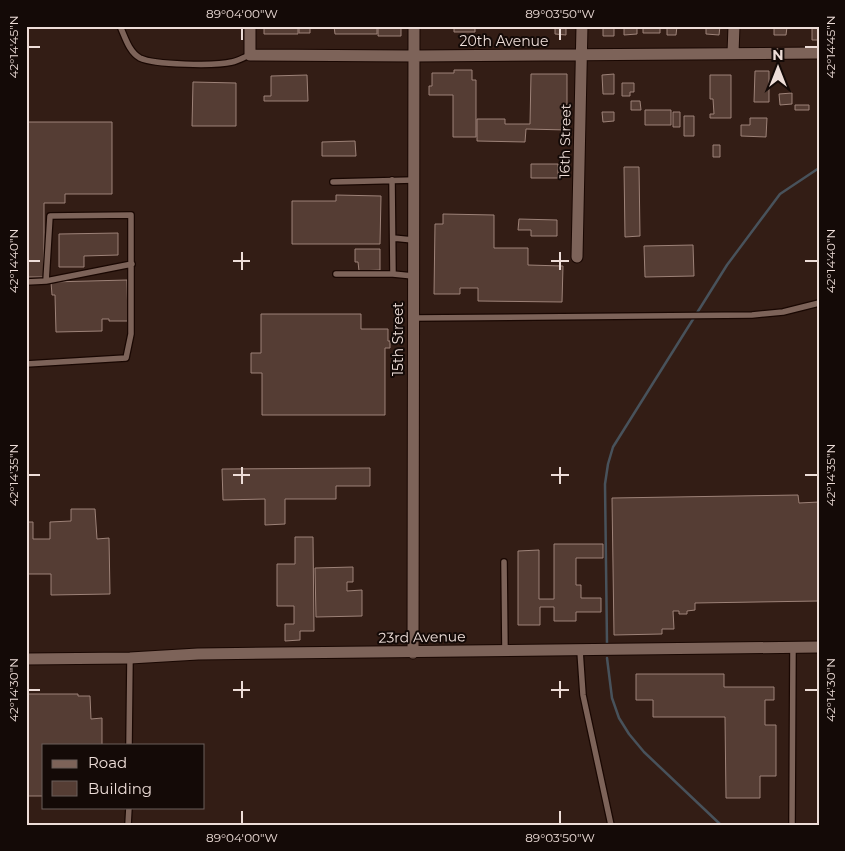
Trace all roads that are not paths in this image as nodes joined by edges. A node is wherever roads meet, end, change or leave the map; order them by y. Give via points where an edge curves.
1 (120, 26) edge
2 (250, 26) edge
3 (414, 26) edge
4 (582, 26) edge
5 (734, 26) edge
6 (733, 53) junction
7 (819, 53) edge
8 (250, 55) junction
9 (414, 56) junction
10 (582, 56) junction
11 (392, 180) junction
12 (414, 180) junction
13 (334, 182) dead end
14 (393, 238) junction
15 (413, 240) junction
16 (577, 256) dead end
17 (132, 264) junction
18 (336, 274) dead end
19 (393, 274) junction
20 (413, 276) junction
21 (46, 281) junction
22 (26, 282) edge
23 (819, 303) edge
24 (413, 318) junction
25 (26, 364) edge
26 (504, 562) dead end
27 (793, 647) junction
28 (819, 647) edge
29 (580, 651) junction
30 (413, 652) junction
31 (505, 652) junction
32 (130, 658) junction
33 (26, 659) edge
34 (129, 744) edge
35 (129, 808) edge
36 (128, 825) edge
37 (611, 825) edge
38 (792, 825) edge

1 - 8 lane via 132,52 151,62 232,62
2 - 8 street
3 - 9 street, 15th Street
4 - 10 street, 16th Street
5 - 6 street
6 - 7 street, 20th Avenue
6 - 10 street, 20th Avenue
8 - 9 street, 20th Avenue
9 - 10 street, 20th Avenue
9 - 12 street, 15th Street
10 - 16 street, 16th Street
11 - 12 lane
11 - 13 lane
11 - 14 lane
12 - 15 street, 15th Street
14 - 15 lane
14 - 19 lane
15 - 20 street, 15th Street
17 - 21 lane
17 - 21 lane via 131,215 50,216
17 - 25 lane via 131,334 126,358
18 - 19 lane
19 - 20 lane
20 - 24 street, 15th Street
21 - 22 lane
23 - 24 lane via 772,314
24 - 30 street, 15th Street
26 - 31 lane
27 - 28 street, 23rd Avenue
27 - 29 street, 23rd Avenue
27 - 38 lane
29 - 31 street, 23rd Avenue
29 - 37 lane via 583,695
30 - 31 street, 23rd Avenue
30 - 32 street, 23rd Avenue via 198,654
32 - 33 street, 23rd Avenue
32 - 34 lane
35 - 36 lane

